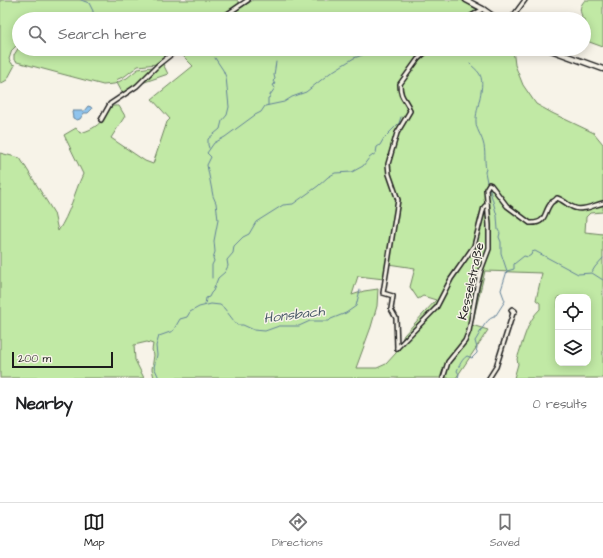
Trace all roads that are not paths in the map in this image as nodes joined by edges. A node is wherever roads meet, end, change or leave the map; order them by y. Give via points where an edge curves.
1 (248, 0) edge
2 (466, 0) edge
3 (525, 0) edge
4 (483, 9) junction
5 (230, 12) edge
6 (478, 12) edge
7 (487, 12) edge
8 (516, 12) edge
9 (169, 56) edge
10 (421, 56) edge
11 (568, 56) edge
12 (603, 68) edge
13 (101, 120) dead end
14 (603, 202) edge
15 (487, 204) junction
16 (513, 313) dead end
17 (442, 378) edge
18 (489, 378) edge

1 - 5 street
2 - 4 street
3 - 8 street
4 - 6 street
4 - 7 street
9 - 13 street via 137,86 110,104
10 - 15 street via 400,84 401,96 410,111 397,133 388,164 398,200 383,293 393,296 391,309 396,318 397,348 436,308 451,279 474,246
11 - 12 street
14 - 15 street, Kesselstraße via 584,209 576,208 558,198 552,202 540,222 530,223 507,206 489,184 486,189
15 - 17 street, Kesselstraße via 489,249 481,270 468,331 465,341 448,362
16 - 18 street via 496,367

